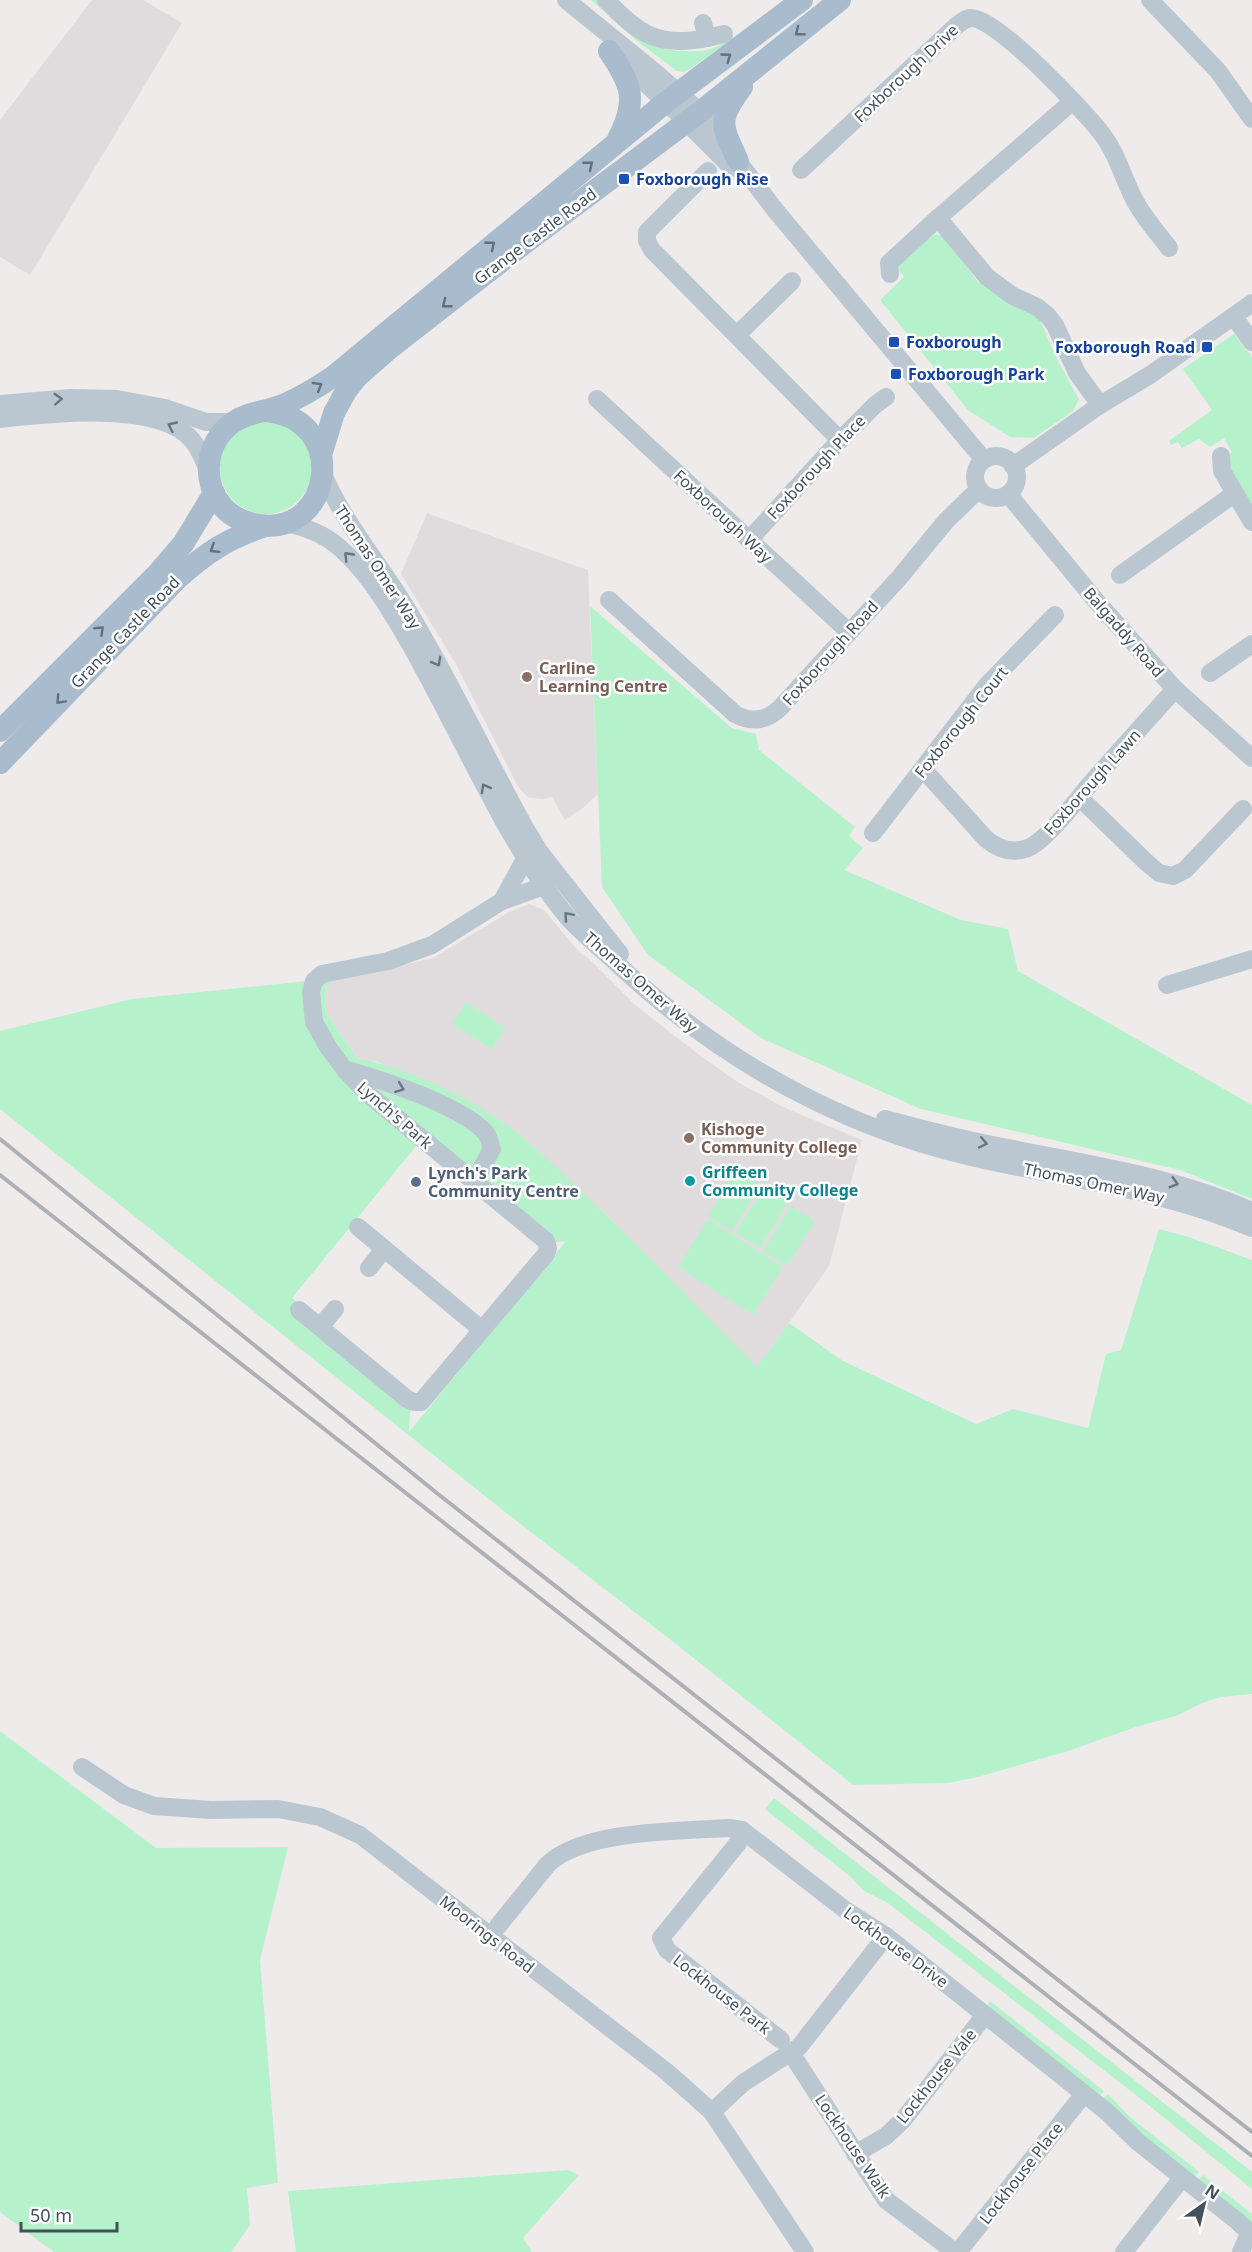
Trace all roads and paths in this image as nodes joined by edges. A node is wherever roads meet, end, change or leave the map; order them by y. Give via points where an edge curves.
1 (560, 0) edge
2 (566, 0) edge
3 (606, 0) edge
4 (802, 0) edge
5 (840, 0) edge
6 (1150, 0) edge
7 (711, 32) dead end
8 (609, 51) junction
9 (759, 63) junction
10 (673, 97) junction
11 (1073, 101) junction
12 (693, 117) junction
13 (1252, 119) edge
14 (616, 143) junction
15 (738, 161) junction
16 (801, 170) dead end
17 (708, 171) dead end
18 (776, 211) junction
19 (938, 218) junction
20 (1169, 248) dead end
21 (890, 274) dead end
22 (792, 281) dead end
23 (1252, 303) edge
24 (1234, 317) junction
25 (737, 335) junction
26 (1252, 342) edge
27 (886, 397) dead end
28 (597, 399) dead end
29 (0, 404) edge
30 (1100, 405) junction
31 (266, 411) junction
32 (0, 419) edge
33 (233, 422) junction
34 (840, 440) junction
35 (1221, 456) dead end
36 (984, 460) junction
37 (322, 464) junction
38 (1013, 466) junction
39 (208, 470) junction
40 (979, 489) junction
41 (214, 493) junction
42 (1008, 494) junction
43 (1234, 494) junction
44 (1252, 522) edge
45 (275, 524) junction
46 (749, 540) junction
47 (1120, 575) dead end
48 (609, 600) dead end
49 (1055, 615) dead end
50 (849, 632) junction
51 (1252, 644) edge
52 (1210, 673) dead end
53 (1175, 689) junction
54 (0, 731) edge
55 (1252, 758) edge
56 (0, 763) edge
57 (923, 769) junction
58 (1080, 798) junction
59 (1243, 809) dead end
60 (873, 833) dead end
61 (525, 859) junction
62 (554, 867) junction
63 (544, 886) junction
64 (502, 901) junction
65 (1252, 959) edge
66 (1167, 985) dead end
67 (345, 1070) junction
68 (472, 1180) junction
69 (1252, 1211) edge
70 (358, 1227) dead end
71 (1252, 1228) edge
72 (384, 1249) junction
73 (369, 1268) dead end
74 (335, 1309) dead end
75 (299, 1310) dead end
76 (320, 1327) junction
77 (482, 1330) junction
78 (82, 1767) dead end
79 (742, 1830) junction
80 (498, 1926) dead end
81 (886, 1936) junction
82 (985, 2015) junction
83 (786, 2046) junction
84 (1084, 2094) junction
85 (712, 2112) junction
86 (855, 2154) junction
87 (1182, 2178) junction
88 (805, 2252) edge
89 (956, 2252) edge
90 (1124, 2252) edge
91 (1241, 2252) edge

1 - 8 street
2 - 10 street
3 - 7 street via 630,23 654,38 673,42
10 -> 4 main road, Grange Castle Road
5 -> 9 main road, Grange Castle Road
6 - 13 street via 1218,71
8 - 10 street
8 - 14 main road via 626,76 630,101 630,113
9 - 12 main road, Grange Castle Road
9 - 15 main road via 725,113 723,129
10 - 12 street
10 - 14 main road, Grange Castle Road
11 - 16 street, Foxborough Drive via 1011,40 984,21 971,18 955,27
11 - 19 street
11 - 20 street, Foxborough Drive via 1104,135 1135,200
12 - 15 street
12 - 18 street
12 -> 37 main road, Grange Castle Road via 469,286 357,377 334,413
31 -> 14 main road, Grange Castle Road via 334,376
15 - 18 street
17 - 25 street via 647,232 647,241
18 - 36 street
19 - 21 street via 889,263
19 - 30 street via 987,277 1048,316 1077,373
22 - 25 street
23 - 24 street
24 - 26 street
24 - 30 street
25 - 34 street
27 - 34 street, Foxborough Place
28 - 46 street, Foxborough Way
29 -> 33 street via 117,399 165,408 206,422
30 - 38 street
31 - 33 main road, Grange Castle Road
31 - 37 main road via 284,414 304,426 315,438
39 -> 32 street via 187,434 158,420 106,413
33 - 39 main road via 215,441
34 - 46 street, Foxborough Place
35 - 43 street via 1222,471
36 - 38 street via 997,457
36 - 40 street via 976,470
37 - 45 main road, Grange Castle Road via 321,487 314,501 296,518
37 -> 62 street, Thomas Omer Way via 352,530 419,630 525,828
38 - 42 street via 1017,478
39 - 41 main road
40 - 42 street via 996,498
40 - 50 street, Foxborough Road
41 - 45 main road via 223,507 241,520
54 -> 41 main road, Grange Castle Road via 159,572 183,544
42 - 53 street, Balgaddy Road
43 - 44 street
43 - 47 street
45 -> 56 main road, Grange Castle Road via 233,537 203,555
61 -> 45 street, Thomas Omer Way via 431,683 378,594 334,543 303,526
46 - 50 street, Foxborough Way
48 - 50 street, Foxborough Road via 735,714 754,720 770,716 780,708
49 - 57 street, Foxborough Court via 987,684
51 - 52 street
53 - 55 street, Balgaddy Road
53 - 58 street, Foxborough Lawn
57 - 58 street, Foxborough Lawn via 986,839 998,848 1012,851 1039,842
57 - 60 street, Foxborough Court
58 - 59 street via 1145,861 1160,873 1173,876 1185,870
61 - 63 street, Thomas Omer Way
61 - 64 street
62 - 63 street
62 -> 69 street, Thomas Omer Way via 611,944 668,998 742,1052 817,1094 870,1116 1161,1180
63 - 64 street
71 -> 63 street, Thomas Omer Way via 1146,1193 922,1144 814,1102 737,1060 662,1005 570,920
64 - 67 street, Lynch's Park via 432,945 388,961 322,974 314,981 314,1022
65 - 66 street
67 - 68 street, Lynch's Park
67 -> 68 street via 426,1098 470,1120 487,1134 492,1149
68 - 77 street, Lynch's Park via 546,1240 548,1248
70 - 72 street
72 - 73 street
72 - 77 street
74 - 76 street
75 - 76 street, Lynch's Park
76 - 77 street, Lynch's Park via 414,1402 427,1396
78 - 85 street, Moorings Road via 124,1795 154,1806 278,1809 320,1817 360,1835 667,2072
79 - 80 street via 632,1835 576,1847 548,1864
79 - 81 street, Lockhouse Drive via 844,1909
79 - 83 street, Lockhouse Park via 738,1843 662,1938 667,1950
81 - 82 street, Lockhouse Drive
81 - 83 street via 806,2040
82 - 84 street, Lockhouse Drive
82 - 86 street, Lockhouse Vale via 903,2120 886,2136
83 - 85 street
83 - 86 street, Lockhouse Walk
84 - 87 street, Lockhouse Drive
84 - 89 street, Lockhouse Place
85 - 88 street, Moorings Road
86 - 89 street, Lockhouse Walk via 886,2200
87 - 90 street
87 - 91 street, Lockhouse Drive via 1248,2231

